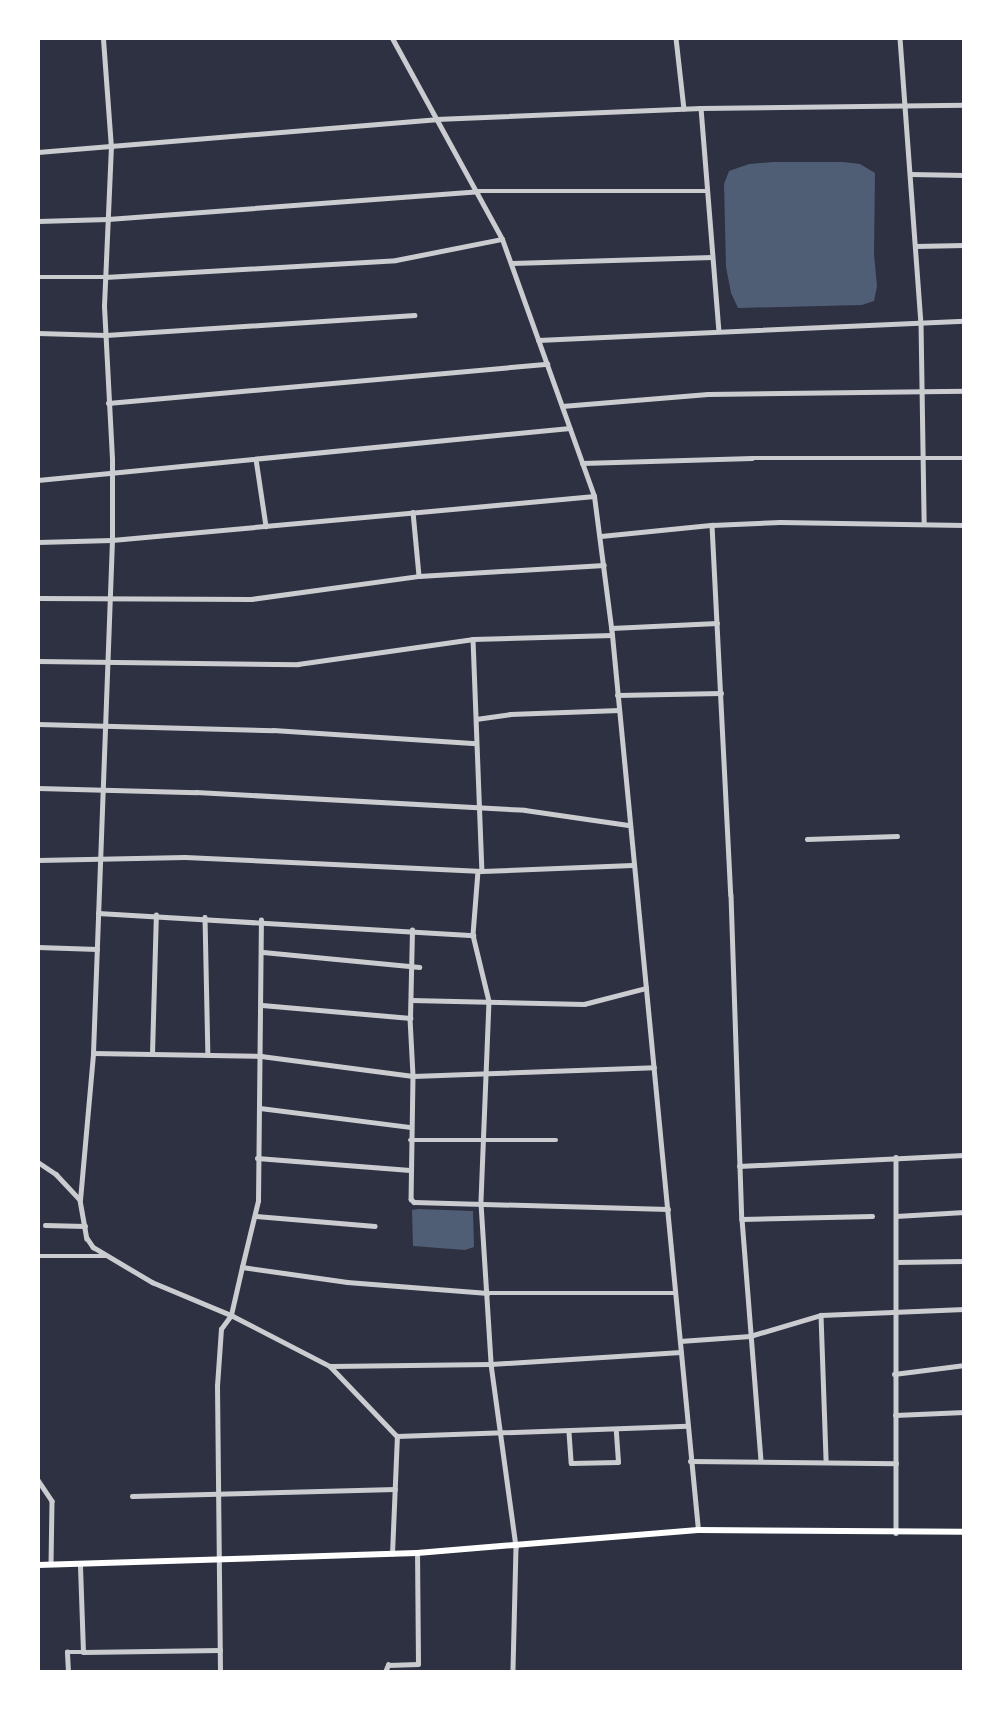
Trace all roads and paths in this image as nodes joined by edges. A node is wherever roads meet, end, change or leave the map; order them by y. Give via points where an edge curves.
1 (103, 38) edge
2 (392, 38) edge
3 (676, 38) edge
4 (900, 38) edge
5 (903, 104) junction
6 (964, 105) edge
7 (684, 108) junction
8 (701, 108) junction
9 (436, 119) junction
10 (111, 148) junction
11 (38, 152) edge
12 (911, 174) junction
13 (964, 174) edge
14 (478, 191) junction
15 (708, 191) junction
16 (108, 219) junction
17 (38, 221) edge
18 (502, 239) junction
19 (964, 245) edge
20 (915, 246) junction
21 (712, 257) junction
22 (512, 263) junction
23 (38, 277) edge
24 (105, 277) junction
25 (414, 315) dead end
26 (964, 321) edge
27 (920, 322) junction
28 (719, 330) junction
29 (38, 333) edge
30 (106, 335) junction
31 (537, 340) junction
32 (547, 364) junction
33 (921, 391) junction
34 (964, 391) edge
35 (108, 403) junction
36 (562, 406) junction
37 (569, 428) junction
38 (924, 458) junction
39 (964, 458) edge
40 (256, 459) junction
41 (582, 463) junction
42 (111, 473) junction
43 (38, 480) edge
44 (594, 496) junction
45 (413, 512) junction
46 (924, 524) junction
47 (712, 525) junction
48 (964, 525) edge
49 (266, 526) junction
50 (601, 536) junction
51 (113, 540) junction
52 (38, 542) edge
53 (605, 565) junction
54 (419, 576) junction
55 (38, 598) edge
56 (109, 599) junction
57 (718, 623) junction
58 (611, 628) junction
59 (612, 635) junction
60 (473, 639) junction
61 (38, 661) edge
62 (106, 662) junction
63 (721, 693) junction
64 (617, 695) junction
65 (619, 710) junction
66 (476, 719) junction
67 (38, 724) edge
68 (103, 727) junction
69 (476, 743) junction
70 (38, 788) edge
71 (101, 790) junction
72 (482, 808) junction
73 (628, 825) junction
74 (897, 835) dead end
75 (807, 839) dead end
76 (100, 857) junction
77 (38, 860) edge
78 (632, 865) junction
79 (480, 871) junction
80 (98, 913) junction
81 (156, 915) junction
82 (205, 917) junction
83 (261, 920) junction
84 (412, 930) junction
85 (473, 934) junction
86 (38, 947) edge
87 (97, 949) junction
88 (262, 953) junction
89 (412, 966) junction
90 (419, 967) dead end
91 (646, 988) junction
92 (411, 1000) junction
93 (489, 1001) junction
94 (262, 1005) junction
95 (410, 1018) junction
96 (93, 1053) junction
97 (152, 1054) junction
98 (208, 1055) junction
99 (261, 1056) junction
100 (655, 1067) junction
101 (484, 1071) junction
102 (413, 1076) junction
103 (260, 1108) junction
104 (411, 1127) junction
105 (485, 1139) junction
106 (410, 1140) junction
107 (555, 1140) dead end
108 (964, 1155) edge
109 (896, 1157) junction
110 (257, 1158) junction
111 (38, 1162) edge
112 (739, 1166) junction
113 (410, 1170) junction
114 (80, 1200) junction
115 (481, 1203) junction
116 (669, 1209) junction
117 (964, 1212) edge
118 (256, 1216) junction
119 (872, 1216) dead end
120 (896, 1216) junction
121 (742, 1219) junction
122 (45, 1225) dead end
123 (85, 1226) junction
124 (375, 1226) dead end
125 (38, 1256) edge
126 (108, 1256) junction
127 (964, 1261) edge
128 (896, 1262) junction
129 (242, 1267) junction
130 (488, 1293) junction
131 (676, 1293) junction
132 (964, 1308) edge
133 (894, 1310) junction
134 (232, 1315) junction
135 (821, 1315) junction
136 (750, 1336) junction
137 (680, 1341) junction
138 (681, 1352) junction
139 (491, 1364) junction
140 (964, 1365) edge
141 (330, 1366) junction
142 (894, 1374) junction
143 (964, 1412) edge
144 (895, 1415) junction
145 (687, 1426) junction
146 (616, 1430) junction
147 (569, 1432) junction
148 (499, 1434) junction
149 (397, 1436) junction
150 (761, 1460) junction
151 (826, 1460) junction
152 (690, 1461) junction
153 (896, 1463) junction
154 (38, 1480) edge
155 (395, 1489) junction
156 (132, 1496) dead end
157 (216, 1496) junction
158 (698, 1530) junction
159 (964, 1532) edge
160 (896, 1533) junction
161 (516, 1547) junction
162 (416, 1553) junction
163 (392, 1554) junction
164 (218, 1561) junction
165 (51, 1564) junction
166 (80, 1564) junction
167 (38, 1565) edge
168 (220, 1650) junction
169 (83, 1652) junction
170 (68, 1671) edge
171 (220, 1671) edge
172 (385, 1671) edge
173 (513, 1671) edge

1 - 10 street
2 - 9 street
3 - 7 street
4 - 5 street
5 - 6 street
5 - 8 street
5 - 12 street
7 - 8 street
7 - 9 street
8 - 15 street
9 - 10 street
9 - 14 street
10 - 11 street
10 - 16 street
12 - 13 street
12 - 20 street
14 - 15 street
14 - 16 street
14 - 18 street
15 - 21 street
16 - 17 street
16 - 24 street
18 - 22 street
18 - 24 street via 396,260
19 - 20 street
20 - 27 street
21 - 22 street
21 - 28 street
22 - 31 street
23 - 24 street
24 - 30 street
25 - 30 street
26 - 27 street
27 - 28 street
27 - 33 street
28 - 31 street
29 - 30 street
30 - 35 street
31 - 32 street
32 - 35 street
32 - 36 street
33 - 34 street
33 - 36 street via 708,394
33 - 38 street
35 - 42 street
36 - 37 street
37 - 40 street
37 - 41 street
38 - 39 street
38 - 41 street
38 - 46 street
40 - 42 street
40 - 49 street
41 - 44 street
42 - 43 street
42 - 51 street
44 - 45 street
44 - 50 street
45 - 49 street
45 - 54 street
46 - 47 street
46 - 48 street
47 - 50 street
47 - 57 street
49 - 51 street
50 - 53 street
51 - 52 street
51 - 56 street
53 - 54 street
53 - 58 street
54 - 56 street via 251,598
55 - 56 street
56 - 62 street
57 - 58 street
57 - 63 street
58 - 59 street
59 - 60 street
59 - 64 street
60 - 62 street via 298,664
60 - 66 street
61 - 62 street
62 - 68 street
63 - 64 street
63 - 112 street
64 - 65 street
65 - 66 street
65 - 73 street
66 - 69 street
67 - 68 street
68 - 69 street via 273,730
68 - 71 street
69 - 72 street
70 - 71 street
71 - 72 street
71 - 76 street
72 - 73 street
72 - 79 street
73 - 78 street
74 - 75 street
76 - 77 street
76 - 79 street
76 - 80 street
78 - 79 street
78 - 91 street
79 - 85 street
80 - 81 street
80 - 87 street
81 - 82 street
81 - 97 street
82 - 83 street
82 - 98 street
83 - 84 street
83 - 88 street
84 - 85 street
84 - 89 street
85 - 93 street
86 - 87 street
87 - 96 street
88 - 89 street
88 - 94 street
89 - 90 street
89 - 92 street
91 - 93 street via 584,1004
91 - 100 street
92 - 93 street
92 - 95 street
93 - 101 street
94 - 95 street
94 - 99 street
95 - 102 street
96 - 97 street
96 - 114 street
97 - 98 street
98 - 99 street
99 - 102 street
99 - 103 street
100 - 101 street
100 - 116 street
101 - 102 street
101 - 105 street
102 - 104 street
103 - 104 street
103 - 110 street
104 - 106 street
105 - 106 street
105 - 107 street
105 - 115 street
106 - 113 street
108 - 109 street
109 - 112 street
109 - 120 street
110 - 113 street
110 - 118 street
111 - 114 street
112 - 121 street
113 - 115 street via 414,1202
114 - 123 street
115 - 116 street
115 - 130 street
116 - 131 street
117 - 120 street
118 - 124 street
118 - 129 street
119 - 121 street
120 - 128 street
121 - 136 street
122 - 123 street
123 - 126 street via 89,1243
125 - 126 street
126 - 134 street via 152,1282
127 - 128 street
128 - 133 street
129 - 130 street via 347,1282
129 - 134 street
130 - 131 street
130 - 139 street
131 - 137 street
132 - 133 street
133 - 135 street
133 - 142 street
134 - 141 street
134 - 157 street via 221,1329
135 - 136 street
135 - 151 street
136 - 137 street
136 - 150 street
137 - 138 street
138 - 139 street
138 - 145 street
139 - 141 street
139 - 148 street
140 - 142 street
141 - 149 street
142 - 144 street
143 - 144 street
144 - 153 street
145 - 146 street
145 - 152 street
146 - 147 street
146 - 147 street via 618,1462 571,1463
147 - 148 street
148 - 149 street
148 - 161 street
149 - 155 street
150 - 151 street
150 - 152 street
151 - 153 street
152 - 158 street
153 - 160 street
154 - 165 street via 52,1501
155 - 157 street
155 - 163 street
156 - 157 street
157 - 164 street
158 - 160 main road
158 - 161 main road
159 - 160 main road
161 - 162 main road
161 - 173 street
162 - 163 main road
162 - 172 street via 418,1664 388,1665
163 - 164 main road
164 - 166 main road
164 - 168 street
165 - 166 main road
165 - 167 main road
166 - 169 street
168 - 169 street
168 - 171 street
169 - 170 street via 67,1652

